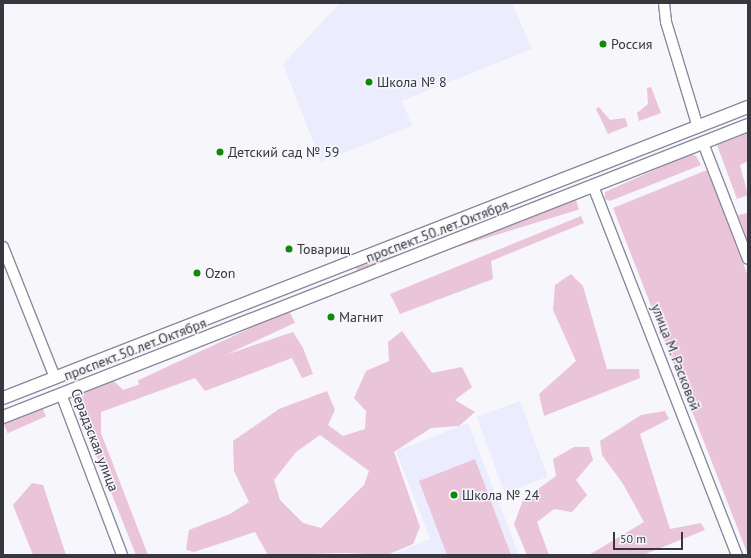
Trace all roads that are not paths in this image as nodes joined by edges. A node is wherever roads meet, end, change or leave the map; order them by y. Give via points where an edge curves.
1 (664, 3) edge
2 (748, 107) edge
3 (748, 125) edge
4 (698, 127) junction
5 (704, 143) junction
6 (589, 169) junction
7 (593, 186) junction
8 (3, 247) edge
9 (748, 259) edge
10 (55, 378) junction
11 (61, 394) junction
12 (3, 398) edge
13 (3, 416) edge
14 (122, 555) edge
15 (736, 555) edge

1 - 4 street via 666,22
2 - 4 main road, проспект 50 лет Октября
3 - 5 main road, проспект 50 лет Октября
4 - 5 main road
4 - 6 main road, проспект 50 лет Октября
5 - 7 main road, проспект 50 лет Октября
5 - 9 street
6 - 7 main road, улица М. Расковой
6 - 10 main road, проспект 50 лет Октября
7 - 11 main road, проспект 50 лет Октября
7 - 15 street, улица М. Расковой
8 - 10 street, Серадзская улица
10 - 11 main road, Серадзская улица
10 - 12 main road, проспект 50 лет Октября
11 - 13 main road, проспект 50 лет Октября
11 - 14 street, Серадзская улица

